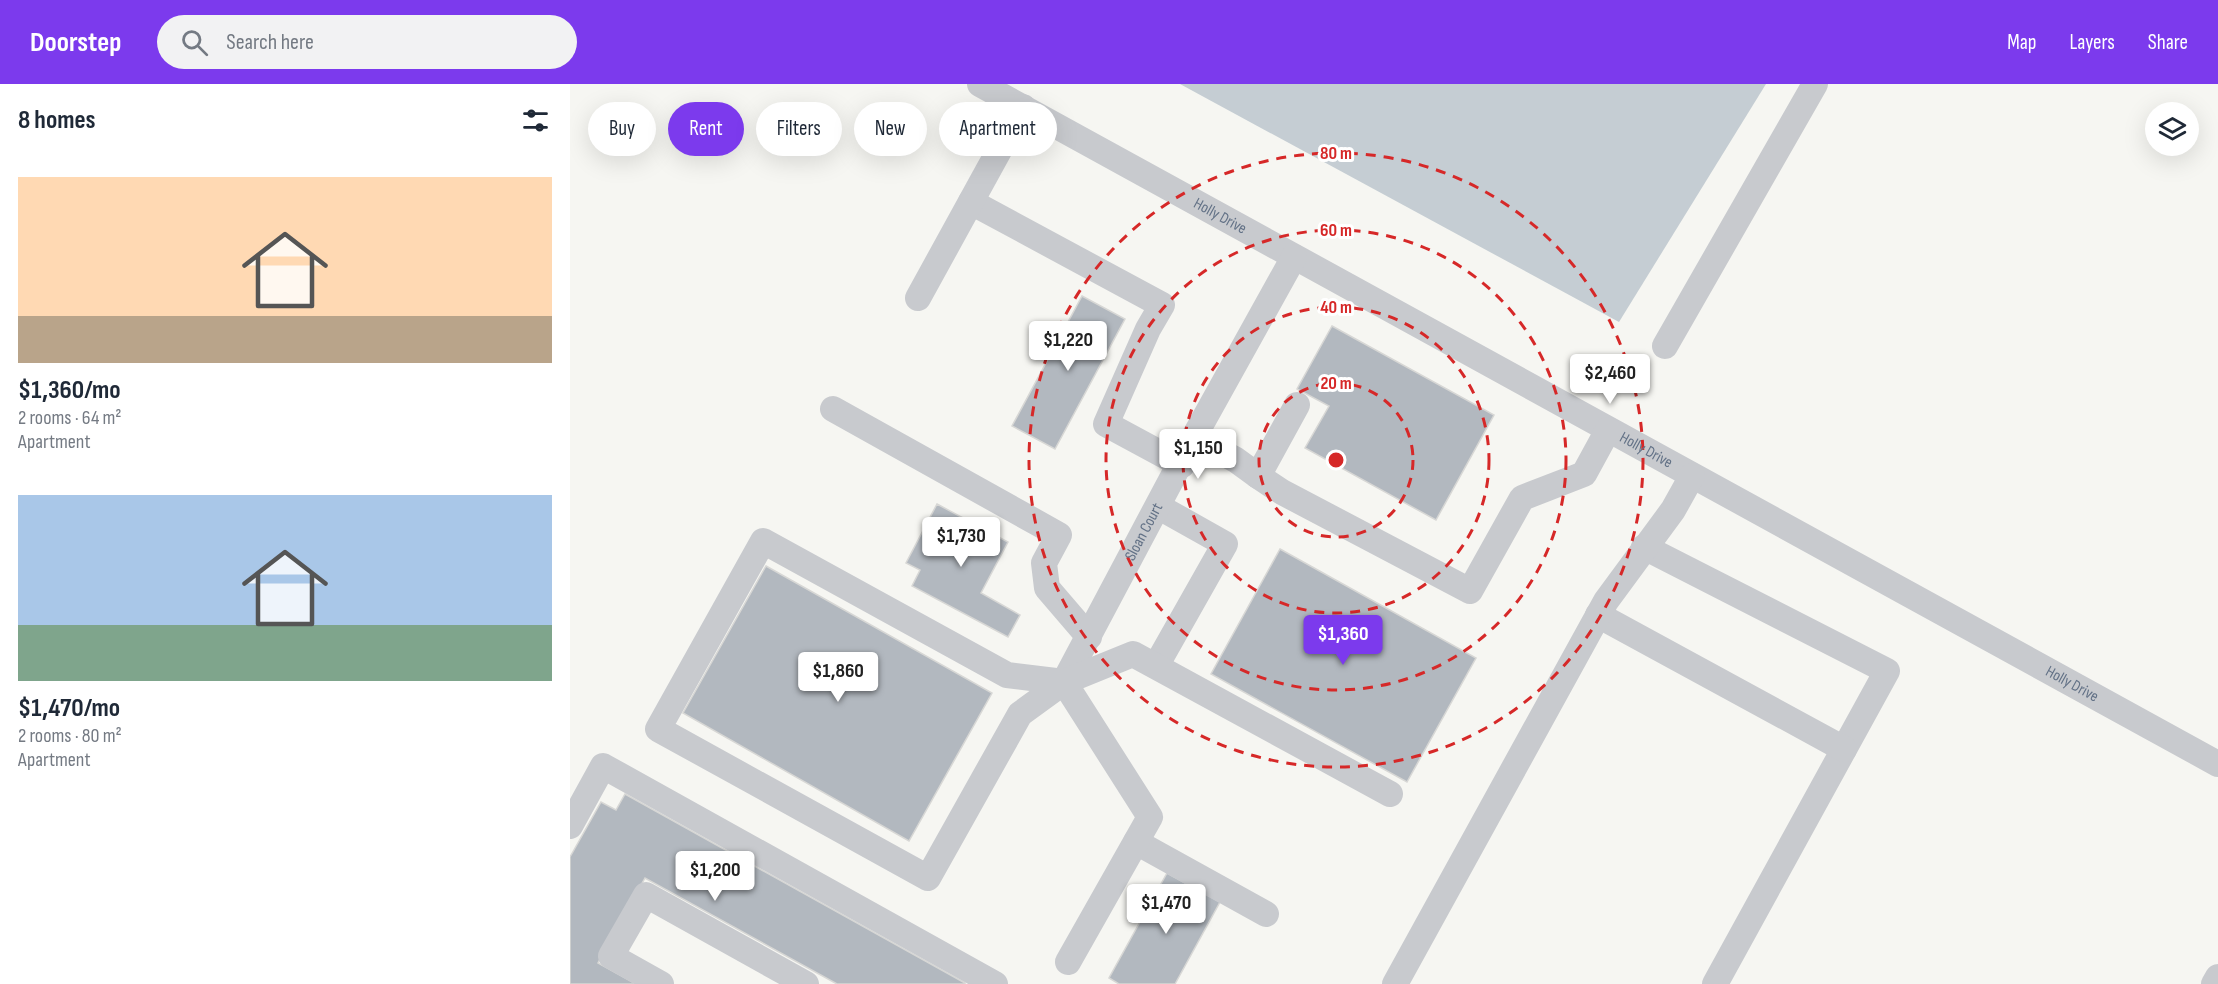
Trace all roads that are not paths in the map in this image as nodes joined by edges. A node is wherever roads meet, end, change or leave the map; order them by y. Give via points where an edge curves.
1 (981, 84) edge
2 (1815, 84) edge
3 (1014, 102) edge
4 (1057, 126) edge
5 (996, 156) edge
6 (971, 202) junction
7 (1294, 257) junction
8 (918, 298) dead end
9 (1665, 346) dead end
10 (1297, 405) dead end
11 (833, 409) dead end
12 (1608, 429) junction
13 (1194, 437) junction
14 (1182, 465) junction
15 (1258, 476) junction
16 (1692, 476) junction
17 (1159, 507) junction
18 (1644, 547) junction
19 (1598, 615) junction
20 (1089, 637) junction
21 (1156, 666) junction
22 (1064, 682) junction
23 (1844, 749) junction
24 (2218, 764) edge
25 (1390, 794) dead end
26 (570, 826) edge
27 (1136, 842) junction
28 (1266, 914) dead end
29 (1068, 962) dead end
30 (2218, 977) edge
31 (661, 984) edge
32 (806, 984) edge
33 (995, 984) edge
34 (1395, 984) edge
35 (1715, 984) edge
36 (2214, 984) edge

1 - 3 street, Holly Drive
2 - 9 street
4 - 7 street, Holly Drive
5 - 6 street
6 - 8 street
6 - 14 street via 1162,305 1106,424
7 - 12 street, Holly Drive
7 - 13 street, Sloan Court
10 - 15 street
11 - 20 street via 1059,535 1044,563 1047,588
12 - 15 street via 1584,474 1522,498 1470,591
12 - 16 street, Holly Drive
13 - 14 street, Sloan Court
13 - 15 street
14 - 17 street, Sloan Court
16 - 18 street via 1673,510
16 - 24 street, Holly Drive
17 - 20 street, Sloan Court
17 - 21 street via 1224,544
18 - 19 street
18 - 23 street via 1887,671
19 - 23 street
19 - 34 street
20 - 22 street, Sloan Court
21 - 22 street via 1133,654
21 - 25 street
22 - 22 street via 1007,675 763,541 658,729 928,878 1020,714
22 - 27 street via 1150,817
23 - 35 street
26 - 33 street via 603,766
27 - 28 street
27 - 29 street
30 - 36 street
31 - 32 street via 611,957 646,895

